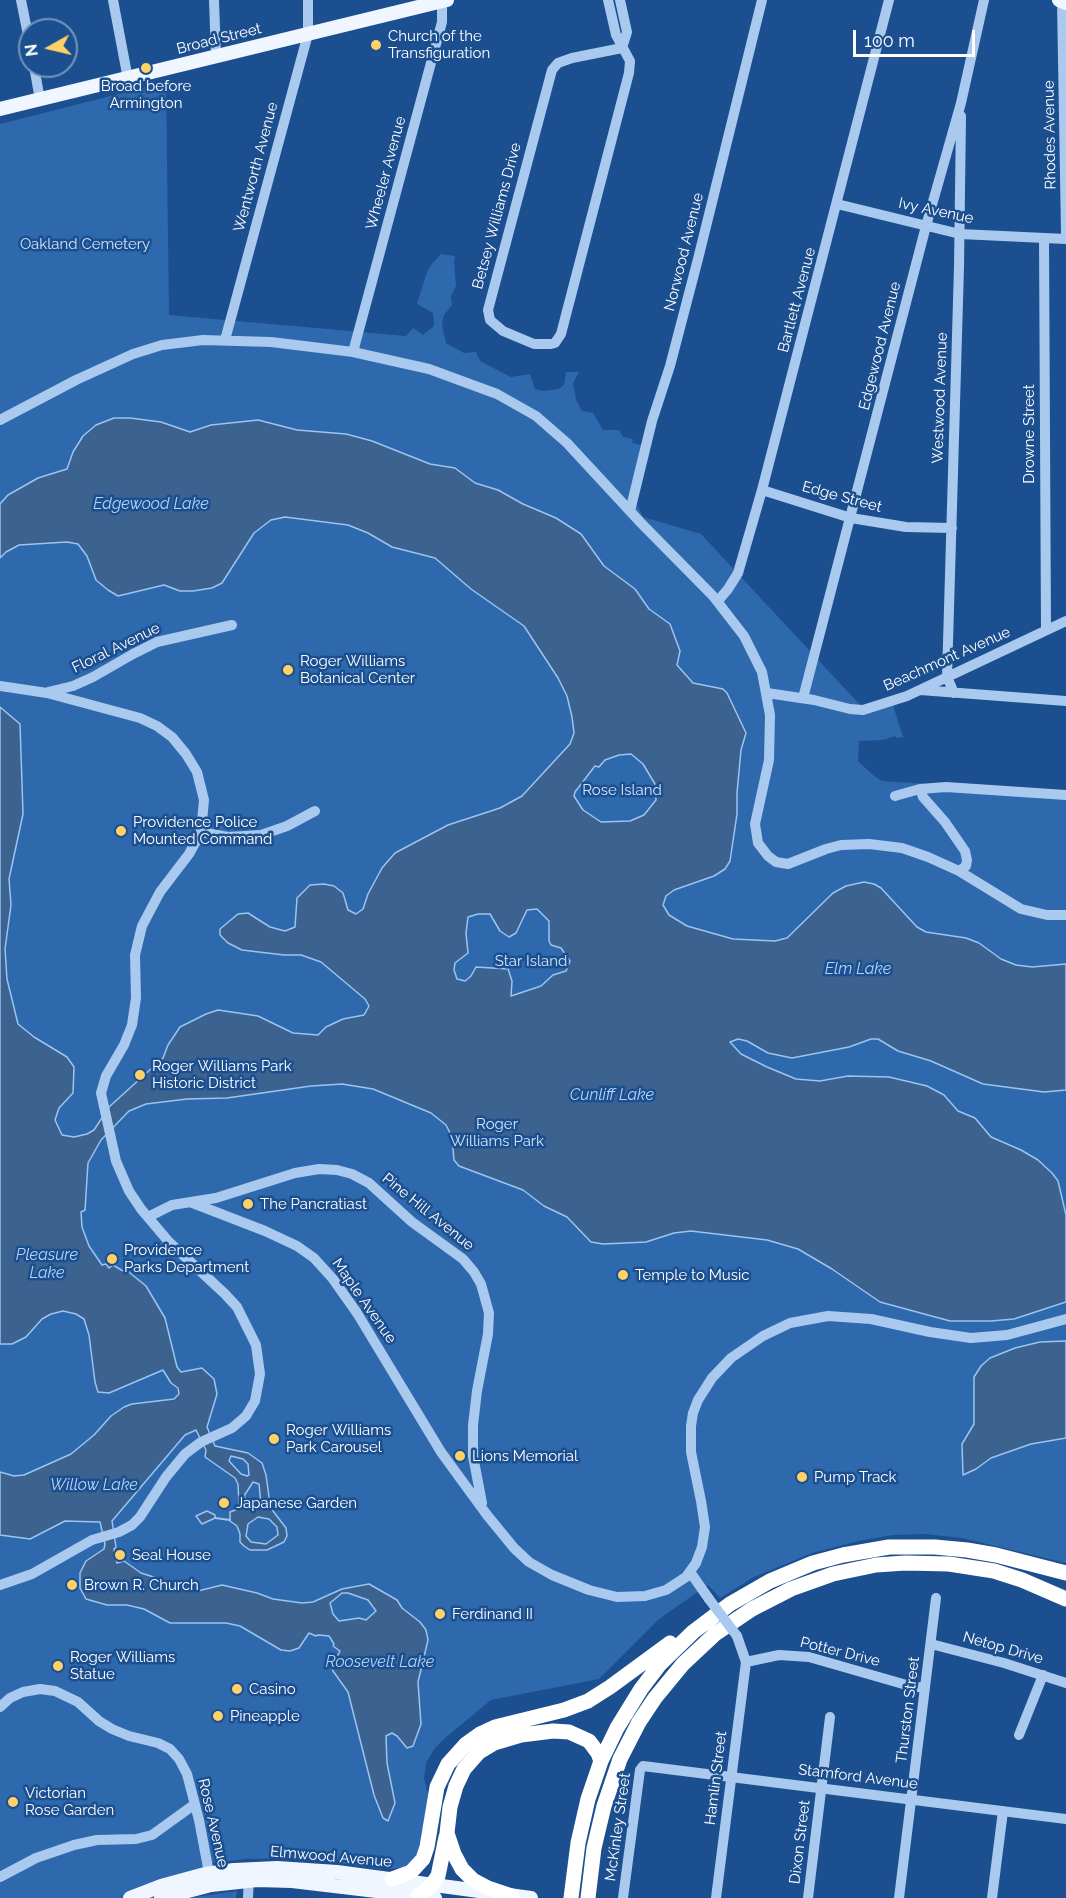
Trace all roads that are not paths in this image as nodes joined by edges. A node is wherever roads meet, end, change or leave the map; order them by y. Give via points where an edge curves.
1 (21, 0) edge
2 (113, 0) edge
3 (214, 0) edge
4 (308, 0) edge
5 (444, 0) edge
6 (608, 0) edge
7 (620, 0) edge
8 (762, 0) edge
9 (890, 0) edge
10 (984, 0) edge
11 (1062, 2) edge
12 (25, 18) edge
13 (308, 34) junction
14 (622, 48) junction
15 (216, 56) junction
16 (36, 78) edge
17 (128, 79) junction
18 (40, 100) junction
19 (961, 103) junction
20 (0, 109) edge
21 (837, 204) junction
22 (926, 226) junction
23 (1066, 233) edge
24 (960, 234) junction
25 (1044, 238) junction
26 (1066, 239) edge
27 (225, 340) junction
28 (353, 352) junction
29 (0, 420) edge
30 (762, 490) junction
31 (630, 511) junction
32 (851, 518) junction
33 (951, 528) junction
34 (718, 601) junction
35 (1066, 621) edge
36 (232, 625) dead end
37 (1046, 630) junction
38 (947, 677) junction
39 (0, 686) edge
40 (919, 690) junction
41 (47, 693) junction
42 (767, 693) junction
43 (954, 693) junction
44 (803, 699) junction
45 (1066, 701) edge
46 (920, 789) junction
47 (1066, 795) edge
48 (895, 796) dead end
49 (315, 811) dead end
50 (201, 832) junction
51 (959, 871) junction
52 (1066, 915) edge
53 (190, 1202) junction
54 (148, 1217) junction
55 (1066, 1319) edge
56 (487, 1515) junction
57 (1011, 1559) junction
58 (690, 1572) junction
59 (1066, 1573) edge
60 (0, 1576) edge
61 (1066, 1578) edge
62 (16, 1579) junction
63 (0, 1585) edge
64 (936, 1598) dead end
65 (1066, 1599) edge
66 (716, 1613) junction
67 (931, 1644) junction
68 (746, 1662) junction
69 (1043, 1675) junction
70 (1066, 1683) edge
71 (926, 1688) junction
72 (0, 1707) edge
73 (830, 1718) dead end
74 (1019, 1735) dead end
75 (601, 1761) junction
76 (647, 1765) joint
77 (732, 1776) junction
78 (822, 1787) junction
79 (911, 1799) junction
80 (195, 1804) junction
81 (1003, 1810) junction
82 (1066, 1819) edge
83 (447, 1833) junction
84 (249, 1874) junction
85 (0, 1877) edge
86 (210, 1879) junction
87 (392, 1879) junction
88 (434, 1891) edge
89 (571, 1891) edge
90 (588, 1892) edge
91 (381, 1895) edge
92 (418, 1896) joint
93 (512, 1897) edge
94 (130, 1898) edge
95 (161, 1898) edge
96 (248, 1898) edge
97 (531, 1898) edge
98 (623, 1898) edge
99 (716, 1898) edge
100 (808, 1898) edge
101 (899, 1898) edge
102 (992, 1898) edge

1 - 12 street
2 - 17 street
3 - 15 street
4 - 13 street, Wentworth Avenue
5 - 13 main road, Broad Street
5 - 28 street, Wheeler Avenue via 442,22
6 - 14 street, Betsey Williams Drive
7 - 14 street, Betsey Williams Drive via 627,32
8 - 31 street, Norwood Avenue
9 - 21 street, Bartlett Avenue
10 - 19 street, Edgewood Avenue
11 - 23 street, Rhodes Avenue
13 - 15 main road, Broad Street
13 - 27 street, Wentworth Avenue
14 - 14 street, Betsey Williams Drive via 572,58 552,70 488,310 490,320 503,331 534,344 555,343 561,334 629,73 630,61
15 - 17 main road, Broad Street
16 - 18 street
17 - 18 main road, Broad Street
18 - 20 main road, Broad Street
19 - 22 street, Edgewood Avenue
19 - 24 street, Westwood Avenue
21 - 22 street, Ivy Avenue
21 - 30 street, Bartlett Avenue
22 - 24 street, Ivy Avenue
22 - 32 street, Edgewood Avenue
24 - 25 street, Ivy Avenue
24 - 33 street, Westwood Avenue
25 - 26 street, Ivy Avenue
25 - 37 street, Drowne Street
27 - 28 street
27 - 29 street via 172,344 133,354
28 - 31 street via 441,373 516,403 562,438
30 - 32 street, Edge Street
30 - 34 street, Bartlett Avenue via 738,573
31 - 34 street
32 - 33 street, Edge Street via 906,527
32 - 44 street, Edgewood Avenue
33 - 38 street, Westwood Avenue
34 - 42 street via 755,655
35 - 37 street, Beachmont Avenue
36 - 41 street, Floral Avenue via 157,642 93,677
37 - 38 street, Beachmont Avenue
38 - 40 street, Beachmont Avenue
38 - 43 street, Westwood Avenue
39 - 41 street
40 - 43 street
40 - 44 street, Beachmont Avenue via 858,710
41 - 50 street via 140,718 172,737 201,781 205,808
42 - 44 street, Beachmont Avenue
42 - 51 street via 771,726 769,760 755,824 758,843 766,855 788,864 834,847 877,844 910,850
43 - 45 street
46 - 47 street via 946,787
46 - 48 street
46 - 51 street via 965,850 966,866
49 - 50 street via 261,835 228,837
50 - 54 street via 160,892 139,936 134,1017 101,1093 124,1181
51 - 52 street via 1021,909
53 - 54 street via 172,1205
53 - 56 street, Maple Avenue via 289,1241 321,1265 357,1313 429,1434
53 - 56 street, Pine Hill Avenue via 216,1198 303,1171 345,1172 369,1183 469,1265 481,1284 489,1313 472,1441
54 - 62 street via 232,1301 246,1322 260,1362 260,1381 252,1408 237,1424 201,1442 181,1458 136,1521
55 - 58 street via 1007,1335 970,1338 871,1319 828,1316 790,1323 752,1343 712,1378 693,1413 691,1452 705,1527 701,1552
56 - 58 street, Maple Avenue via 536,1567 589,1590 617,1597 654,1595 677,1585
57 - 59 highway
57 - 61 highway
57 - 66 highway via 935,1547 851,1553 784,1574
58 - 68 street, bridge via 737,1636
60 - 62 street
62 - 63 street
64 - 67 street, Thurston Street
65 - 90 highway via 994,1571 905,1563 832,1574 752,1609 688,1659 639,1722 620,1759 604,1806
66 - 75 highway via 650,1677 624,1714
66 - 87 highway via 588,1701 495,1727 466,1744 448,1764 437,1787 423,1859 411,1872
67 - 69 street, Netop Drive
67 - 71 street, Thurston Street
68 - 71 street, Potter Drive via 778,1655 801,1656
68 - 77 street, Hamlin Street
69 - 70 street, Netop Drive
69 - 74 street
71 - 79 street, Thurston Street
72 - 80 street, Rose Avenue via 10,1698 31,1690 49,1689 65,1695 112,1729 170,1749 185,1768
73 - 78 street, Dixon Street
75 - 83 highway via 589,1741 569,1732 521,1735 485,1748 464,1769 456,1786
75 - 89 highway via 585,1813
76 - 77 street, Stamford Avenue
76 - 98 street, McKinley Street via 639,1770
77 - 78 street, Stamford Avenue
77 - 99 street, Hamlin Street
78 - 79 street, Stamford Avenue
78 - 100 street, Dixon Street
79 - 81 street, Stamford Avenue
79 - 101 street, Thurston Street
80 - 85 street via 152,1835 74,1845 36,1858
80 - 86 street, Rose Avenue
81 - 82 street, Stamford Avenue
81 - 102 street
83 - 88 highway
83 - 93 highway via 457,1861 467,1875
84 - 86 main road, Elmwood Avenue
84 - 87 main road, Elmwood Avenue via 307,1869
84 - 91 main road, Elmwood Avenue
84 - 96 street
86 - 94 main road, Elmwood Avenue via 161,1886
86 - 95 main road, Elmwood Avenue
87 - 88 main road, Elmwood Avenue
88 - 92 highway
88 - 93 main road, Elmwood Avenue
91 - 92 main road, Elmwood Avenue
93 - 97 main road, Elmwood Avenue

